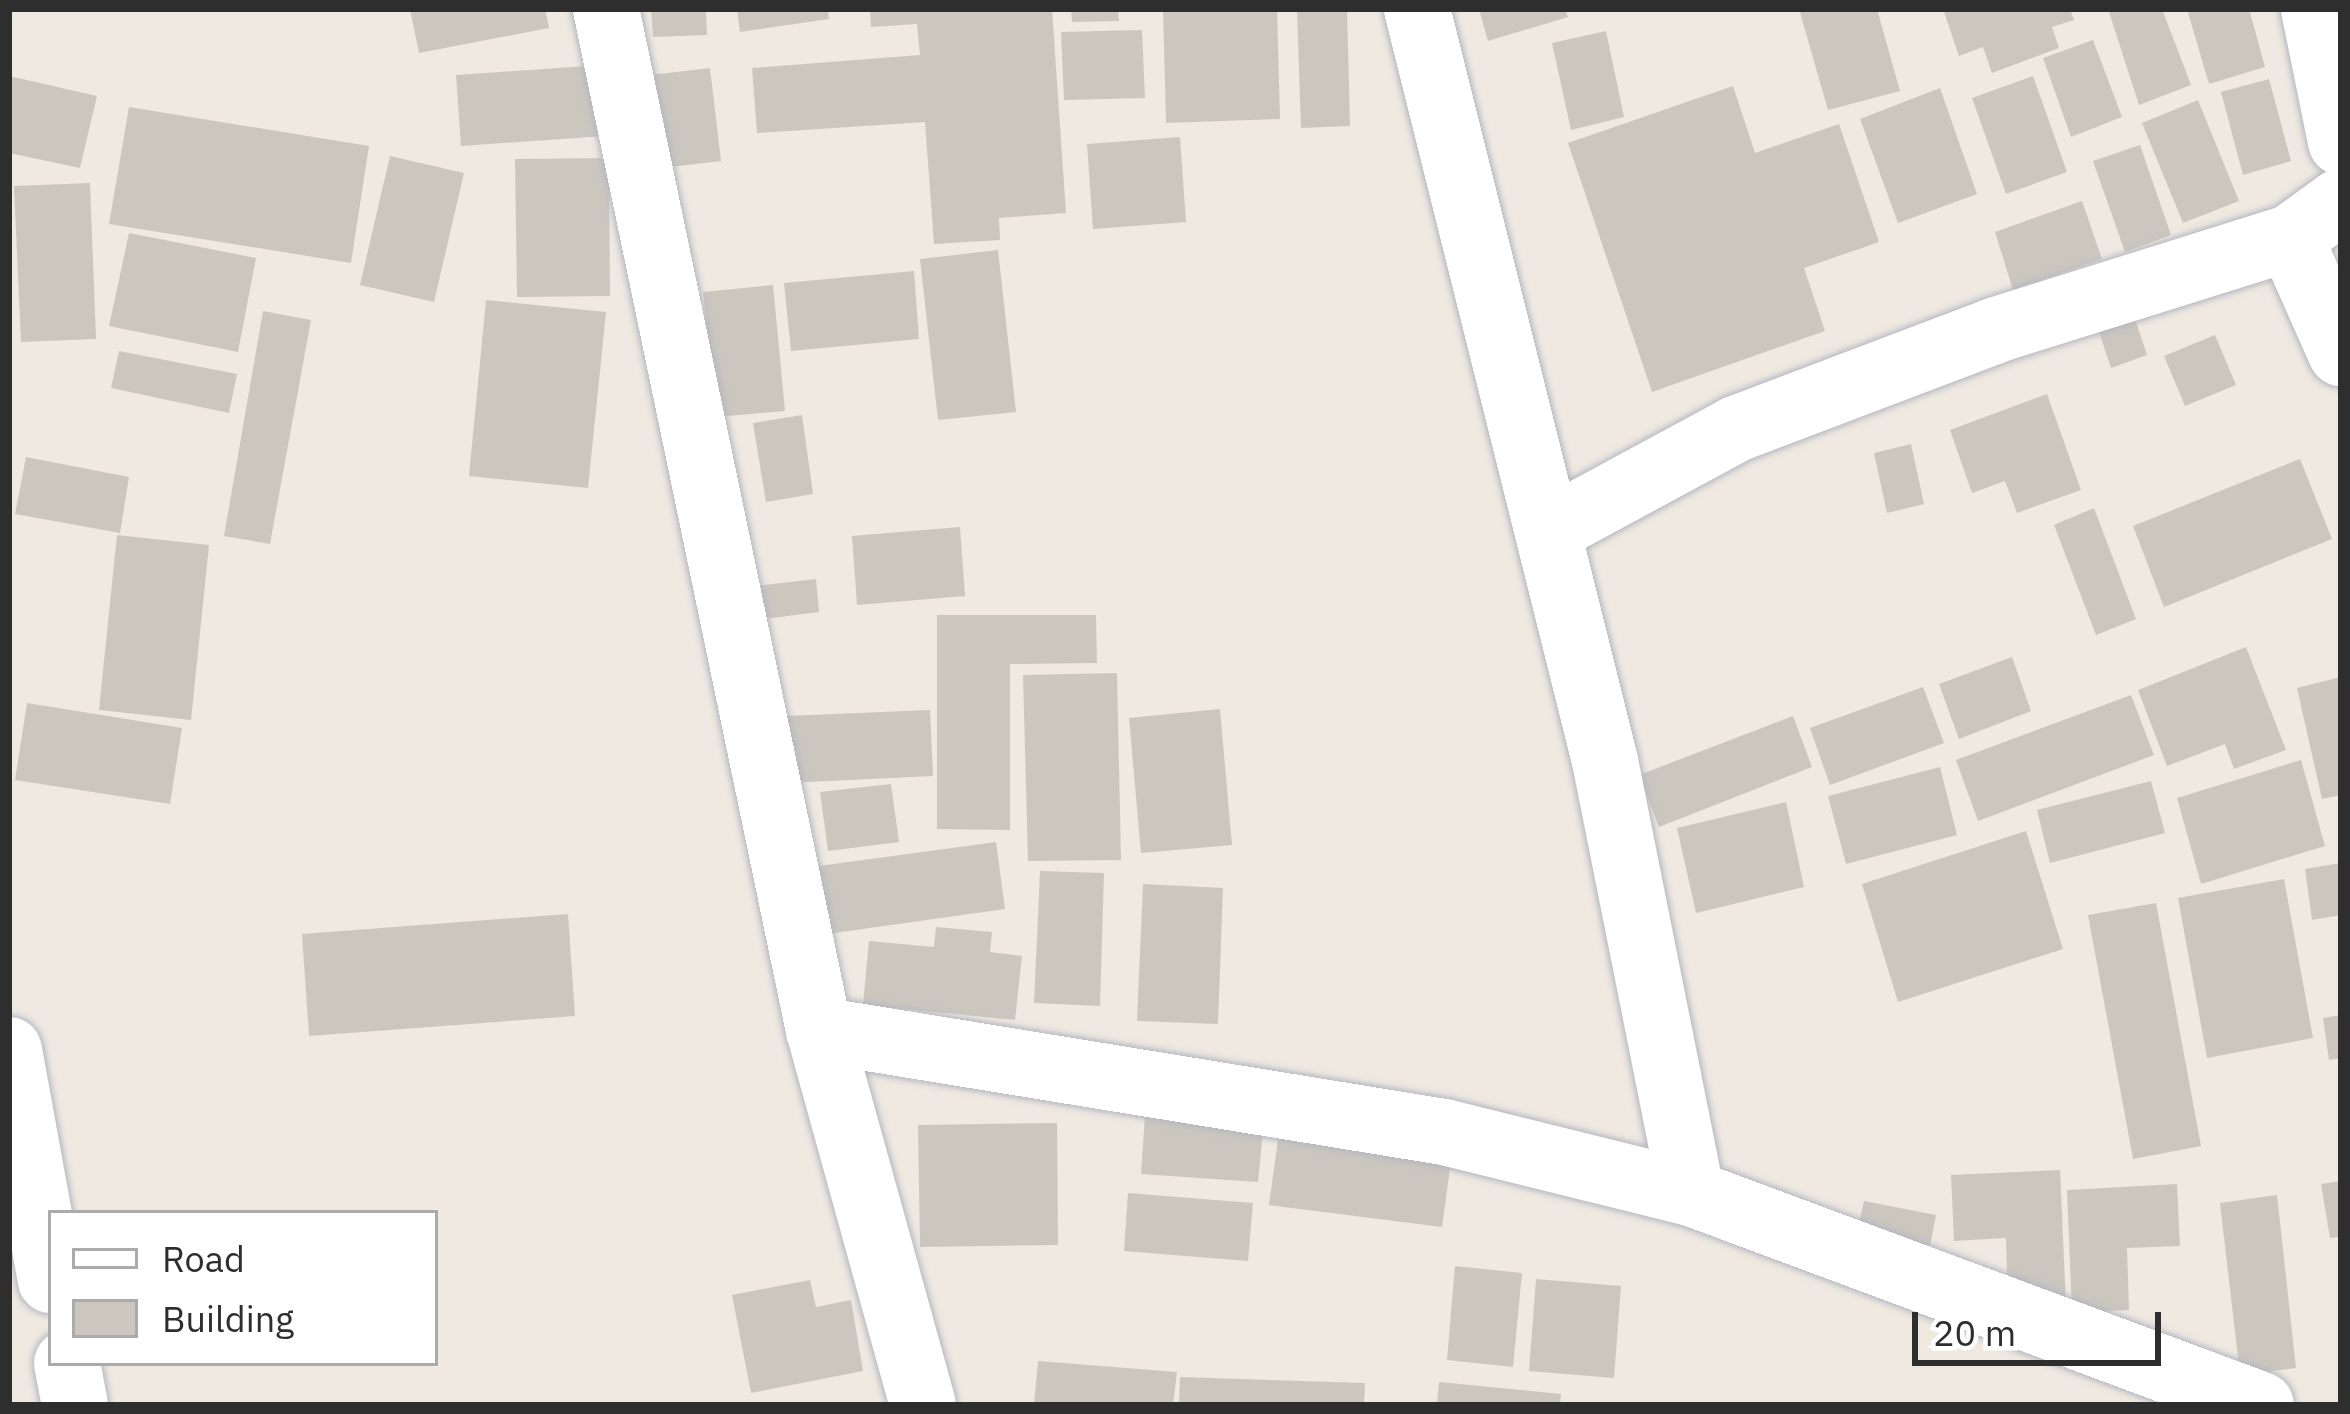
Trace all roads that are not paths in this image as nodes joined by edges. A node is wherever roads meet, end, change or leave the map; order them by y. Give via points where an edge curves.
1 (606, 9) edge
2 (1417, 9) edge
3 (2314, 9) edge
4 (2341, 142) edge
5 (2316, 219) edge
6 (2341, 352) edge
7 (1551, 530) junction
8 (819, 1030) junction
9 (9, 1050) edge
10 (15, 1119) edge
11 (1691, 1193) junction
12 (48, 1267) edge
13 (68, 1366) edge
14 (75, 1405) edge
15 (923, 1405) edge
16 (2261, 1405) edge

1 - 8 street
2 - 7 street
3 - 4 street
5 - 6 street
5 - 7 street via 1736,430
7 - 11 street
8 - 11 street via 1444,1132
8 - 15 street
9 - 10 street
10 - 12 street
11 - 16 street
13 - 14 street

